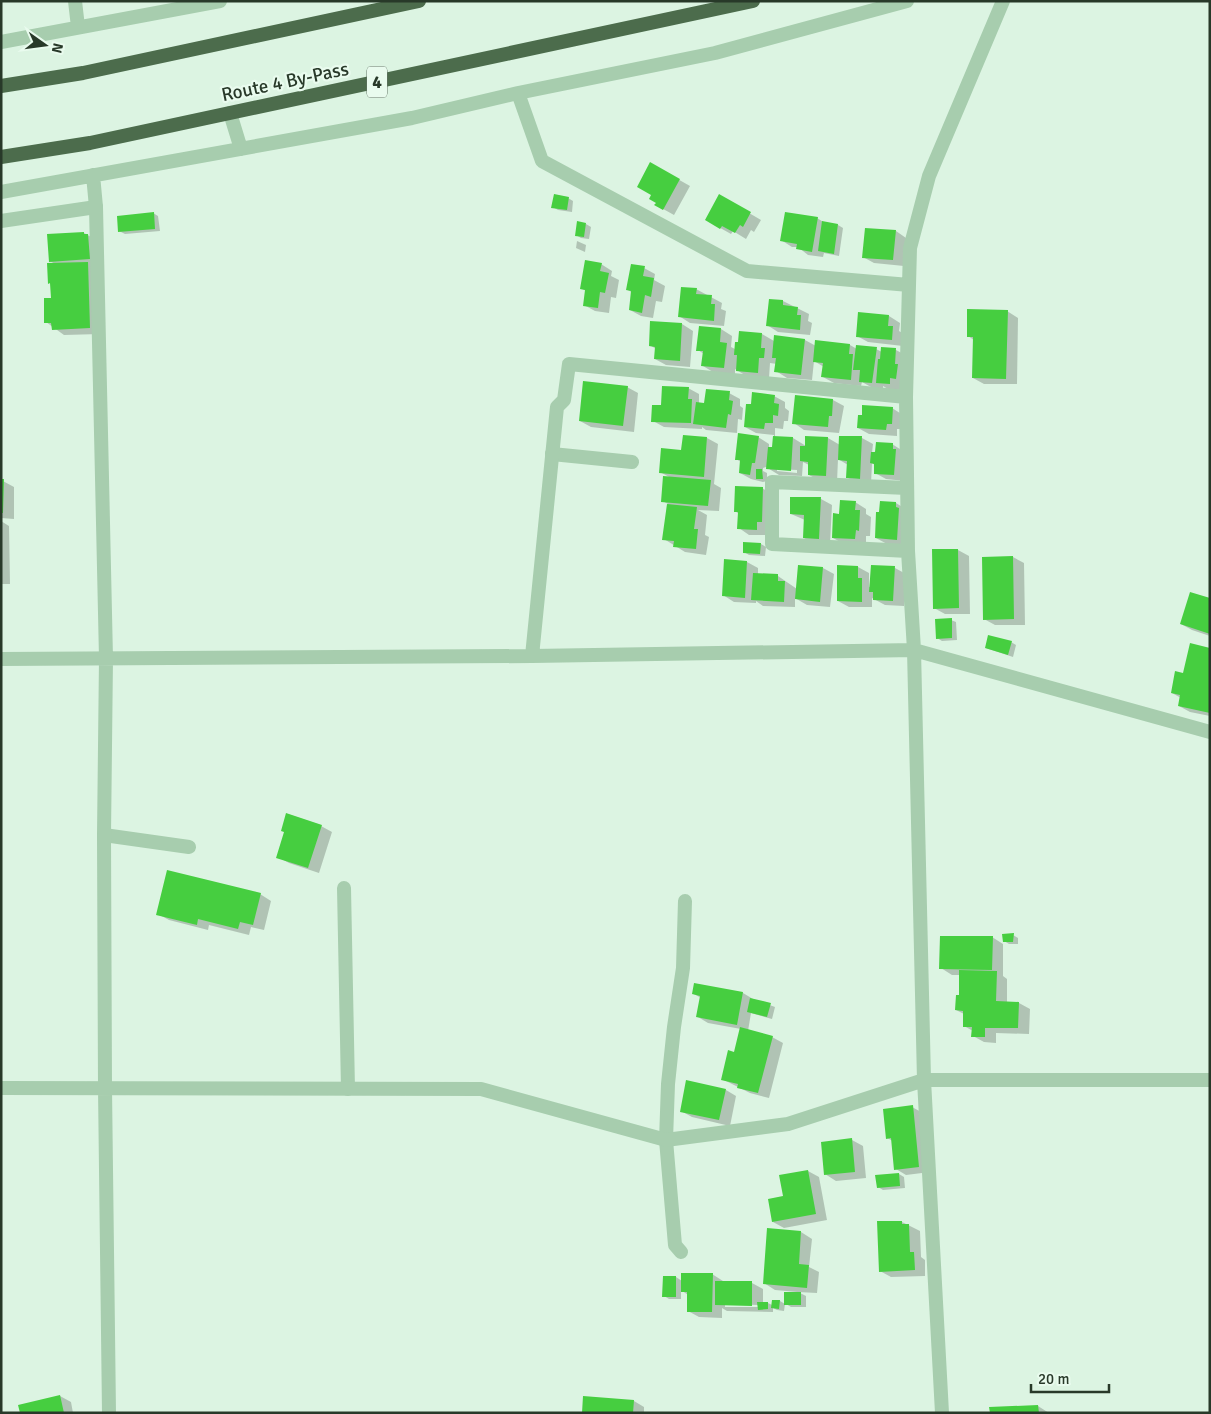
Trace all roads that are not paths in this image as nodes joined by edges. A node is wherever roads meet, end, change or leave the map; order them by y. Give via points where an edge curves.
1 (75, 1) edge
2 (220, 1) edge
3 (419, 1) edge
4 (753, 1) edge
5 (907, 1) edge
6 (1003, 1) edge
7 (78, 27) junction
8 (1, 42) edge
9 (1, 86) edge
10 (518, 93) junction
11 (230, 113) junction
12 (241, 149) junction
13 (1, 157) edge
14 (93, 175) junction
15 (1, 192) edge
16 (96, 207) junction
17 (1, 221) edge
18 (909, 285) junction
19 (906, 396) junction
20 (552, 454) junction
21 (632, 462) dead end
22 (907, 488) junction
23 (908, 551) junction
24 (914, 650) junction
25 (532, 656) junction
26 (106, 658) junction
27 (1, 659) edge
28 (1210, 732) edge
29 (104, 835) junction
30 (189, 847) dead end
31 (344, 888) dead end
32 (685, 901) dead end
33 (924, 1080) junction
34 (1210, 1080) edge
35 (1, 1088) edge
36 (105, 1088) junction
37 (348, 1089) junction
38 (666, 1140) junction
39 (681, 1252) dead end
40 (109, 1413) edge
41 (942, 1413) edge

1 - 7 street
2 - 7 street
3 - 9 highway via 83,72
4 - 11 highway, Route 4 By-Pass / 4
5 - 10 street via 715,53
6 - 18 street via 929,176 910,248
7 - 8 street
10 - 12 street via 412,118
10 - 18 street via 542,161 747,271
11 - 12 street
11 - 13 highway, Route 4 By-Pass / 4 via 90,143
12 - 14 street
14 - 15 street
14 - 16 street
16 - 17 street
16 - 26 street
18 - 19 street
19 - 20 street via 568,364 564,400 557,407
19 - 22 street
20 - 21 street
20 - 25 street
22 - 23 street
22 - 23 street via 772,482 772,544
23 - 24 street
24 - 25 street
24 - 28 street
24 - 33 street
25 - 26 street
26 - 27 street
26 - 29 street
29 - 30 street
29 - 36 street
31 - 37 street
32 - 38 street via 683,968 668,1084
33 - 34 street
33 - 38 street via 788,1124
33 - 41 street
35 - 36 street
36 - 37 street
36 - 40 street
37 - 38 street via 481,1090
38 - 39 street via 675,1245

